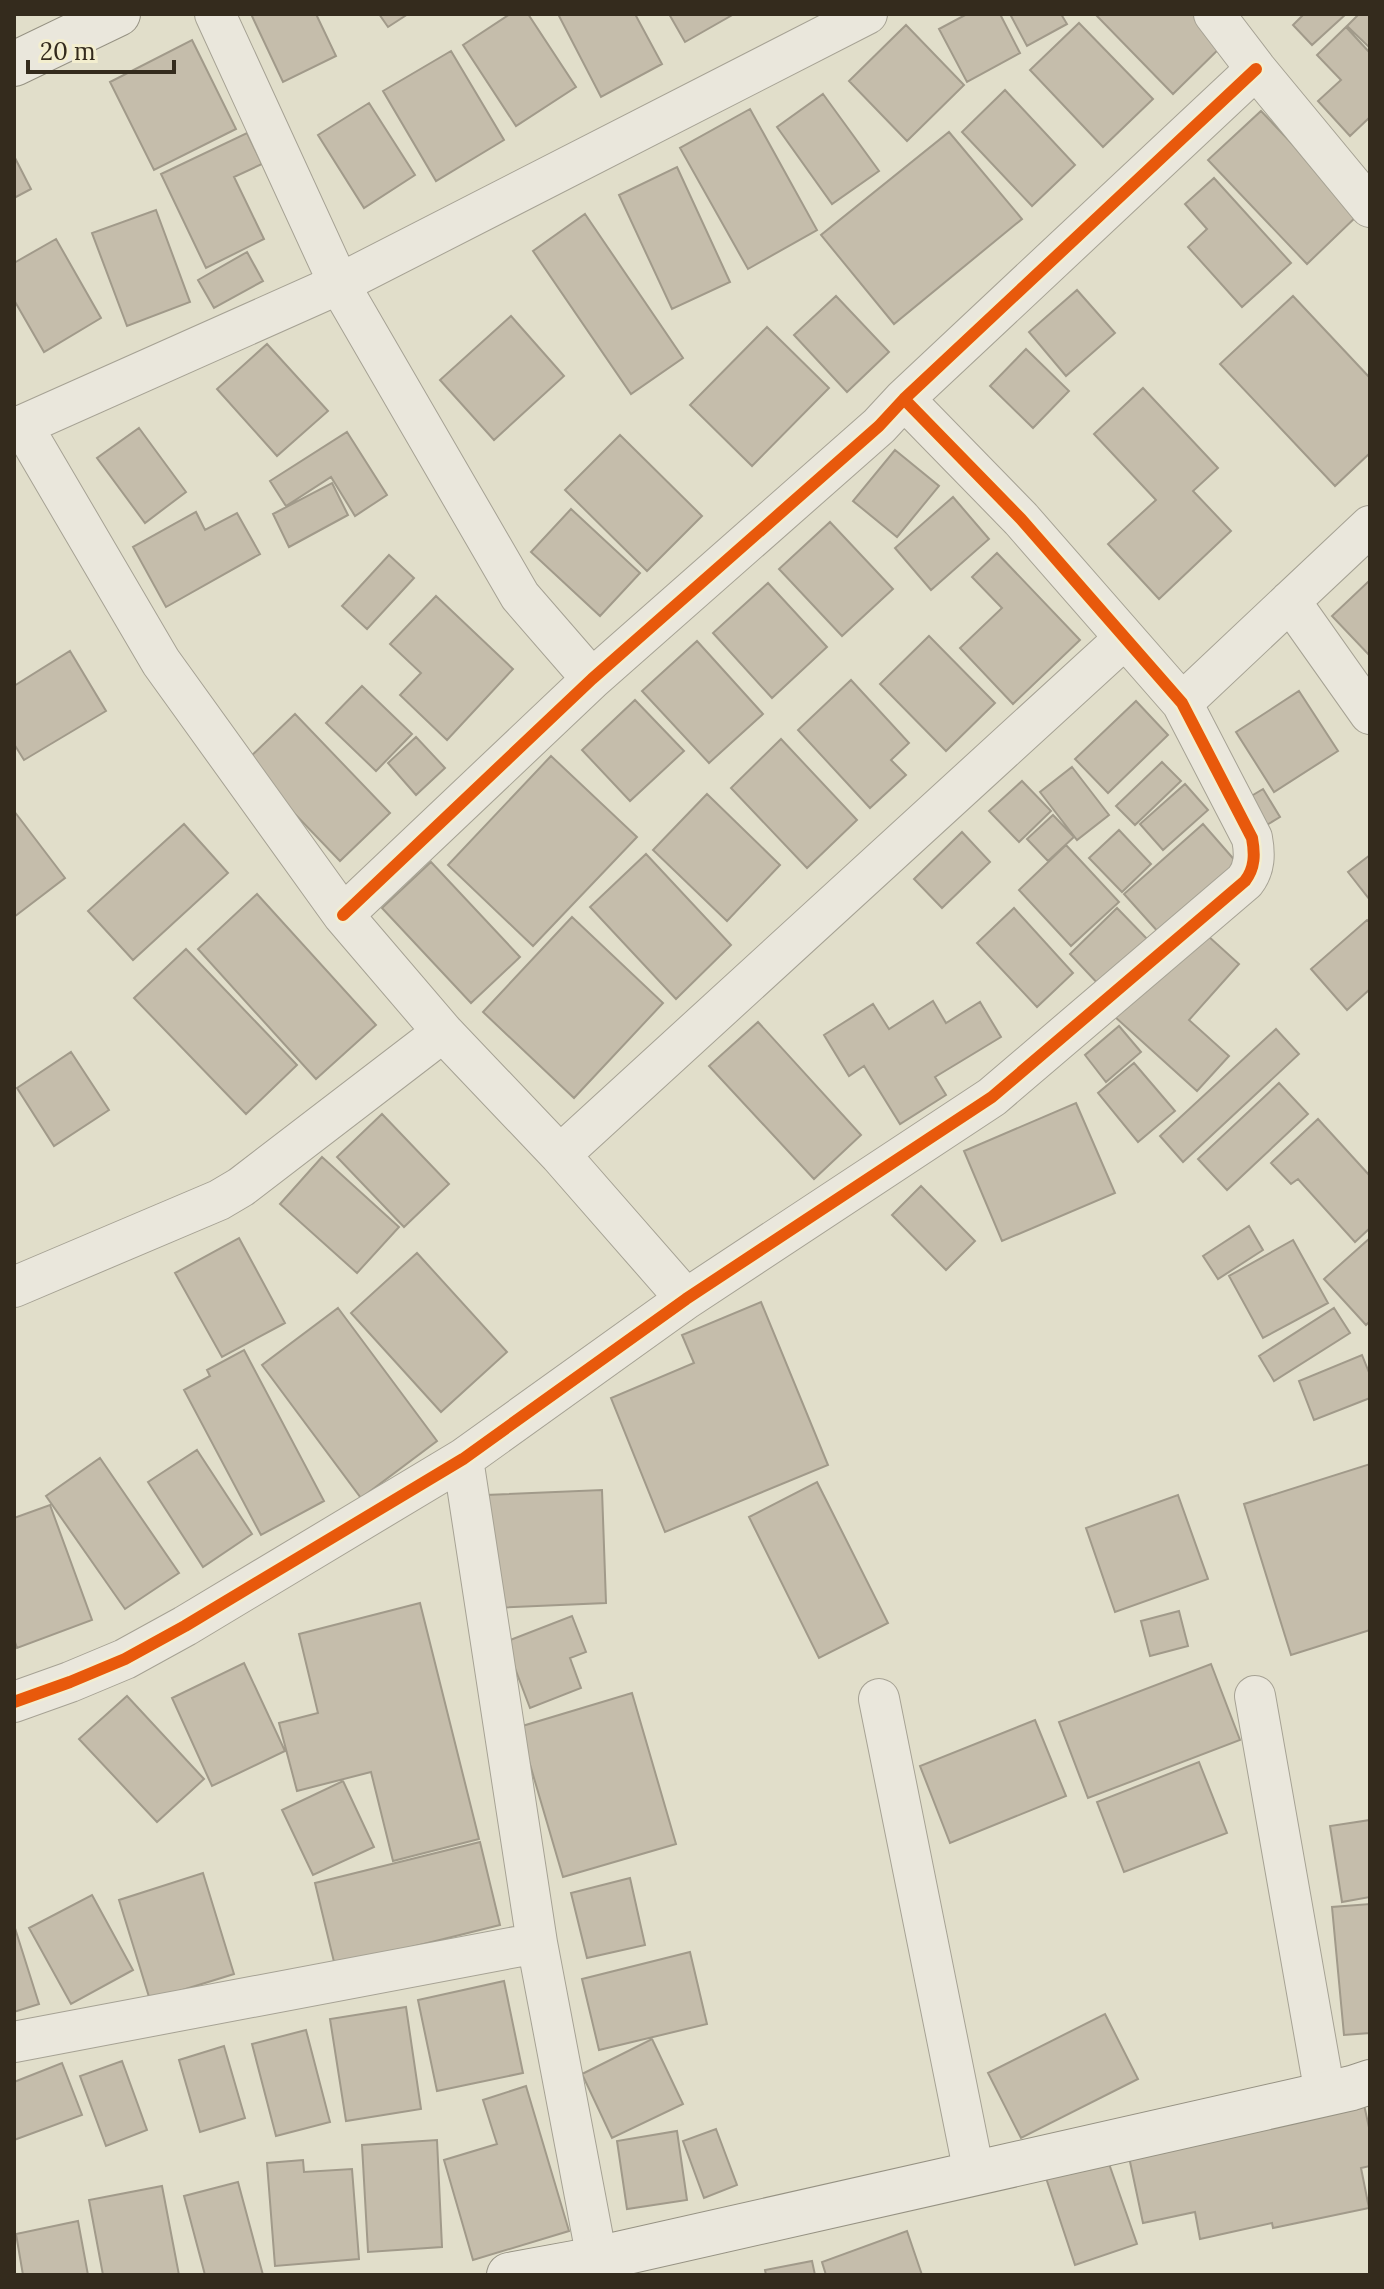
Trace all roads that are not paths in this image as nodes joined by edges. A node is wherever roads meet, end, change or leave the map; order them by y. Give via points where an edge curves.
1 (118, 14) edge
2 (215, 14) edge
3 (867, 14) edge
4 (1214, 14) edge
5 (14, 64) edge
6 (1256, 69) junction
7 (1370, 207) edge
8 (339, 284) junction
9 (904, 399) junction
10 (18, 427) edge
11 (1370, 526) edge
12 (1290, 601) junction
13 (1124, 639) junction
14 (592, 679) junction
15 (1182, 703) junction
16 (1370, 714) edge
17 (343, 915) junction
18 (443, 1032) junction
19 (560, 1155) junction
20 (14, 1287) edge
21 (686, 1299) junction
22 (463, 1459) junction
23 (1255, 1696) dead end
24 (879, 1699) dead end
25 (14, 1702) edge
26 (537, 1943) junction
27 (14, 2042) edge
28 (1370, 2082) edge
29 (1325, 2094) junction
30 (974, 2173) junction
31 (598, 2267) edge
32 (509, 2275) edge

1 - 5 street
2 - 8 street
3 - 8 street
4 - 6 street
6 - 7 street
6 - 9 street
8 - 10 street
8 - 14 street via 520,596
9 - 13 street via 1021,519
9 - 14 street
10 - 17 street via 161,662
11 - 12 street
12 - 15 street
12 - 16 street
13 - 15 street
13 - 19 street
14 - 17 street
15 - 21 street via 1252,838 1252,872 1245,881 992,1097
17 - 18 street
18 - 19 street
18 - 20 street via 241,1187
19 - 21 street
21 - 22 street
22 - 25 street via 125,1659
22 - 26 street
23 - 29 street
24 - 30 street
26 - 27 street
26 - 31 street
28 - 29 street
29 - 30 street
30 - 31 street
31 - 32 street

